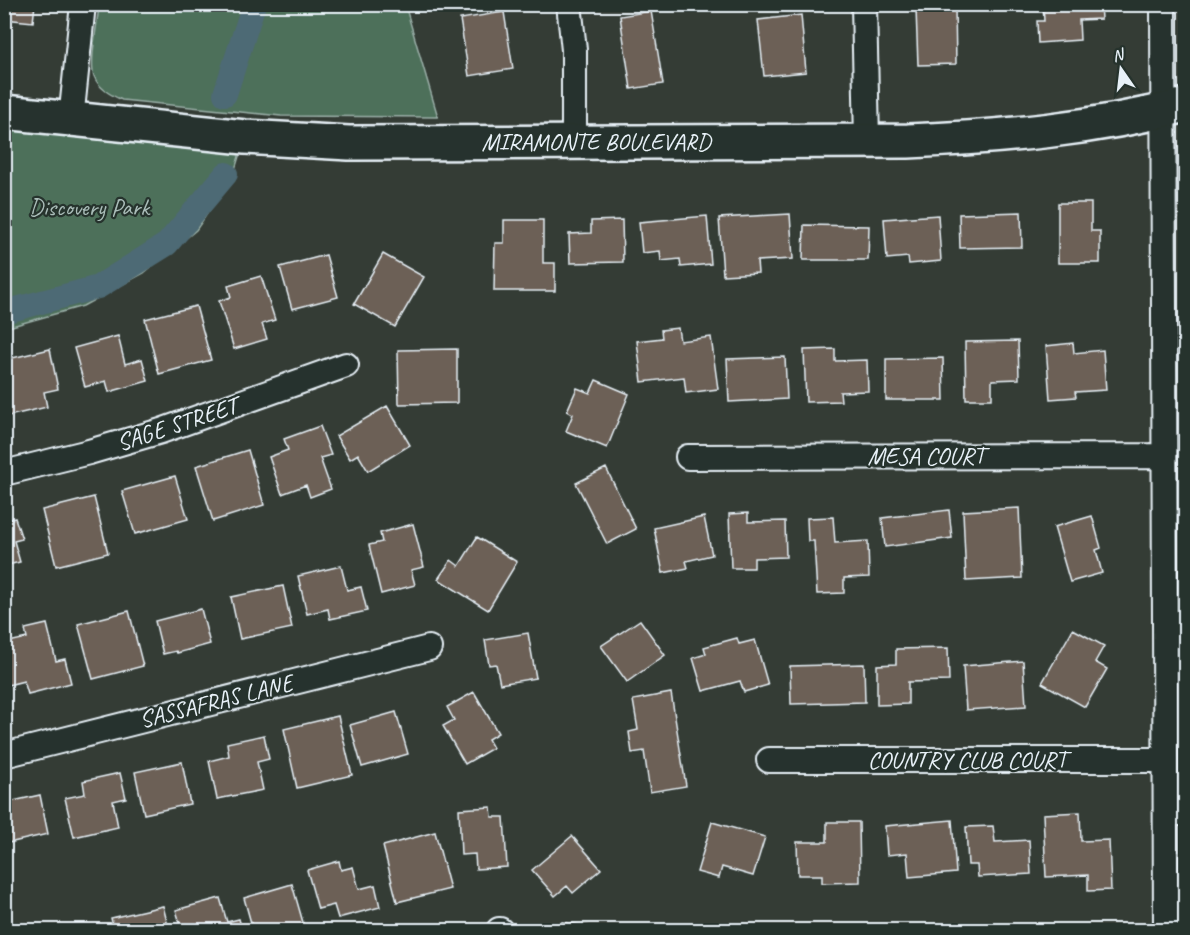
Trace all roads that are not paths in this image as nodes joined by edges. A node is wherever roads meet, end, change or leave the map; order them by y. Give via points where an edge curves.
1 (83, 4) edge
2 (569, 4) edge
3 (864, 4) edge
4 (1162, 4) edge
5 (1174, 108) edge
6 (4, 112) edge
7 (71, 120) junction
8 (867, 141) junction
9 (574, 142) junction
10 (346, 365) dead end
11 (1163, 456) junction
12 (688, 457) dead end
13 (4, 473) edge
14 (1174, 489) edge
15 (429, 648) dead end
16 (4, 755) edge
17 (769, 760) dead end
18 (1164, 760) junction
19 (1175, 819) edge
20 (1166, 930) edge

1 - 7 street
2 - 9 street
3 - 8 street
4 - 5 street
5 - 8 street, MIRAMONTE BOULEVARD via 1086,126 995,137
5 - 11 street
6 - 7 street, MIRAMONTE BOULEVARD
7 - 9 street, MIRAMONTE BOULEVARD via 349,143
8 - 9 street, MIRAMONTE BOULEVARD
10 - 13 street, SAGE STREET via 161,431
11 - 12 street, MESA COURT
11 - 14 street
14 - 18 street
15 - 16 street, SASSAFRAS LANE
17 - 18 street, COUNTRY CLUB COURT
18 - 19 street
19 - 20 street

